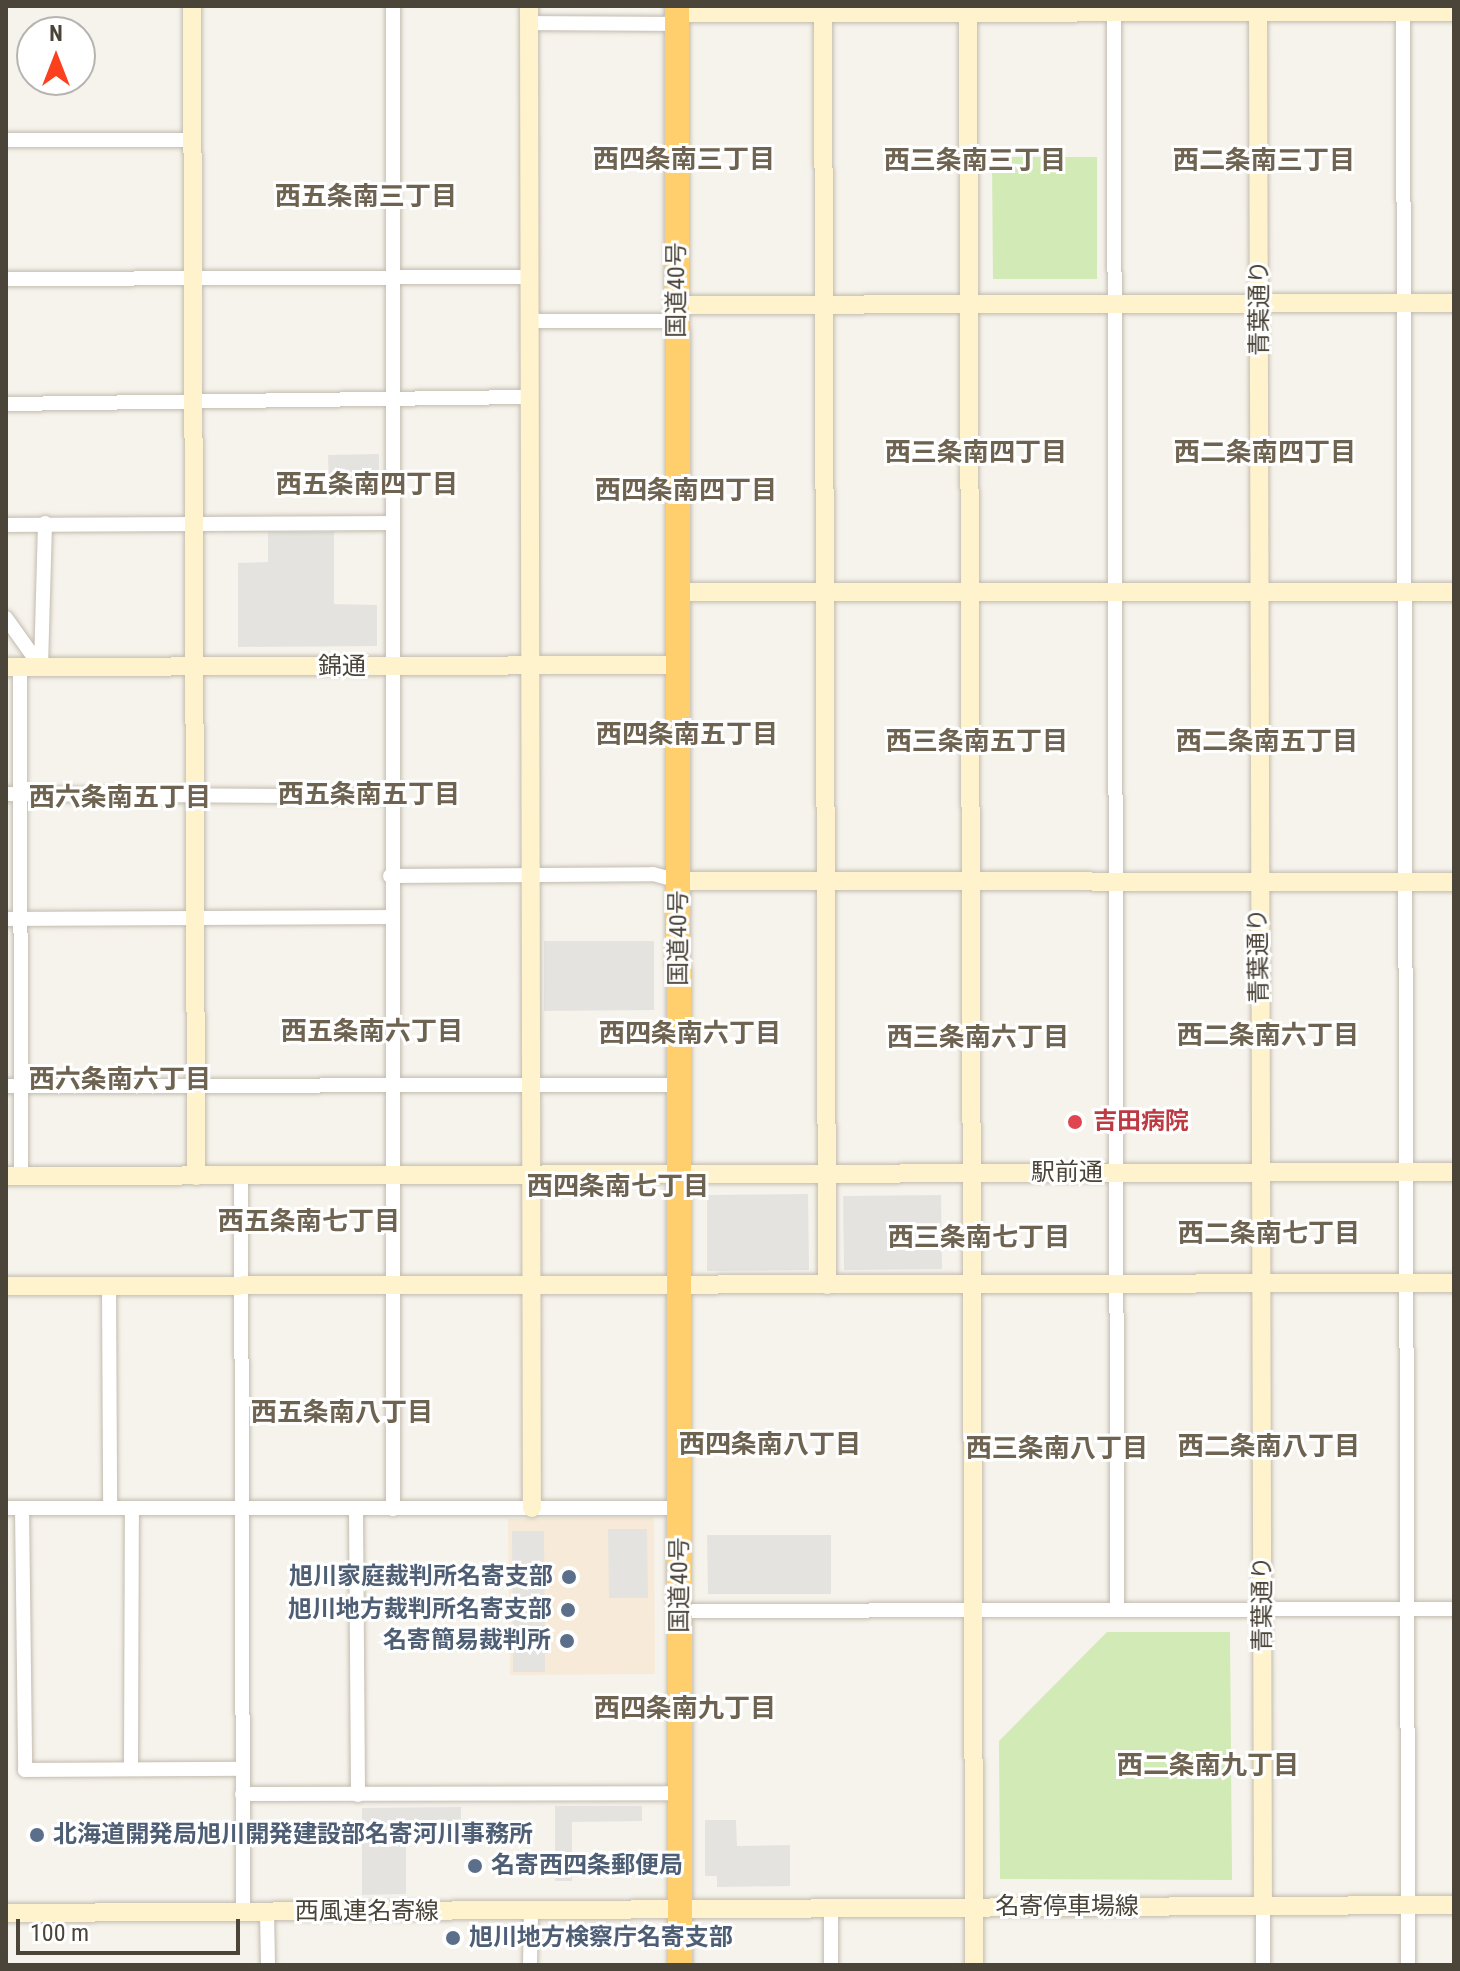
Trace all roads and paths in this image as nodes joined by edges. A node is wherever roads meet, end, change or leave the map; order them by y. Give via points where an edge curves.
1 (192, 6) edge
2 (393, 6) edge
3 (823, 9) edge
4 (1258, 9) edge
5 (1403, 9) edge
6 (968, 10) edge
7 (1114, 10) edge
8 (1454, 12) edge
9 (677, 14) edge
10 (529, 15) edge
11 (6, 140) edge
12 (194, 140) junction
13 (529, 277) junction
14 (392, 278) junction
15 (6, 279) edge
16 (193, 281) junction
17 (1114, 302) junction
18 (1260, 302) junction
19 (1405, 303) junction
20 (1454, 303) edge
21 (969, 304) junction
22 (825, 305) junction
23 (677, 313) junction
24 (530, 321) junction
25 (529, 397) junction
26 (392, 401) junction
27 (194, 403) junction
28 (6, 404) edge
29 (45, 523) junction
30 (391, 523) junction
31 (194, 524) junction
32 (6, 525) edge
33 (678, 592) junction
34 (1261, 592) junction
35 (1404, 592) junction
36 (1454, 592) edge
37 (825, 593) junction
38 (970, 593) junction
39 (1114, 593) junction
40 (6, 618) edge
41 (678, 665) junction
42 (13, 667) edge
43 (41, 667) junction
44 (390, 667) junction
45 (530, 667) junction
46 (193, 668) junction
47 (13, 794) edge
48 (194, 795) junction
49 (390, 797) junction
50 (530, 875) junction
51 (390, 876) junction
52 (679, 881) junction
53 (826, 881) junction
54 (971, 881) junction
55 (1258, 881) junction
56 (1115, 882) junction
57 (1405, 882) junction
58 (1454, 882) edge
59 (391, 917) junction
60 (13, 919) edge
61 (194, 919) junction
62 (195, 1085) junction
63 (392, 1085) junction
64 (531, 1085) junction
65 (679, 1085) junction
66 (14, 1086) edge
67 (1405, 1172) junction
68 (1454, 1172) edge
69 (1115, 1173) junction
70 (1261, 1173) junction
71 (826, 1174) junction
72 (973, 1174) junction
73 (392, 1175) junction
74 (531, 1175) junction
75 (680, 1175) junction
76 (14, 1176) edge
77 (196, 1176) junction
78 (241, 1176) junction
79 (1262, 1282) junction
80 (1115, 1283) junction
81 (1406, 1283) junction
82 (1454, 1283) edge
83 (974, 1284) junction
84 (827, 1285) junction
85 (6, 1286) edge
86 (242, 1286) junction
87 (393, 1286) junction
88 (532, 1286) junction
89 (681, 1286) junction
90 (109, 1287) junction
91 (6, 1508) edge
92 (22, 1508) junction
93 (110, 1508) junction
94 (132, 1508) junction
95 (532, 1508) junction
96 (679, 1508) junction
97 (242, 1509) junction
98 (356, 1509) junction
99 (393, 1509) junction
100 (1117, 1609) junction
101 (1405, 1609) junction
102 (1454, 1609) edge
103 (972, 1610) junction
104 (1263, 1610) junction
105 (680, 1611) junction
106 (131, 1768) junction
107 (242, 1769) junction
108 (680, 1793) junction
109 (242, 1794) junction
110 (358, 1795) junction
111 (1408, 1904) junction
112 (1454, 1905) edge
113 (1263, 1906) junction
114 (974, 1907) junction
115 (831, 1908) junction
116 (680, 1911) junction
117 (267, 1912) junction
118 (531, 1912) junction
119 (6, 1913) edge
120 (243, 1913) junction
121 (268, 1965) edge
122 (530, 1965) edge
123 (680, 1965) edge
124 (831, 1965) edge
125 (974, 1965) edge
126 (1263, 1965) edge
127 (1408, 1965) edge

1 - 12 street
2 - 14 street
3 - 6 street
3 - 9 street
3 - 22 street
4 - 5 street
4 - 7 street
4 - 18 street, 青葉通り
5 - 8 street
5 - 19 street
6 - 7 street
6 - 21 street
7 - 17 street
9 - 10 street
9 - 23 highway, 国道40号
10 - 13 street
11 - 12 street
12 - 16 street
13 - 14 street
13 - 24 street
14 - 16 street
14 - 26 street
15 - 16 street
16 - 27 street
17 - 18 street
17 - 21 street
17 - 39 street
18 - 19 street
18 - 34 street, 青葉通り
19 - 20 street
19 - 35 street
21 - 22 street
21 - 38 street
22 - 23 street
22 - 37 street
23 - 24 street
23 - 33 highway, 国道40号
24 - 25 street
25 - 26 street
25 - 45 street
26 - 27 street
26 - 30 street
27 - 28 street
27 - 31 street
29 - 31 street
29 - 32 street
29 - 43 street
30 - 31 street
30 - 44 street
31 - 46 street
33 - 37 street
33 - 41 highway, 国道40号
34 - 35 street
34 - 39 street
34 - 55 street, 青葉通り
35 - 36 street
35 - 57 street
37 - 38 street
37 - 53 street
38 - 39 street
38 - 54 street
39 - 56 street
40 - 43 street
41 - 45 street, 錦通
41 - 52 highway, 国道40号
42 - 43 street, 錦通
42 - 47 street
43 - 46 street, 錦通
44 - 45 street, 錦通
44 - 46 street, 錦通
44 - 49 street
45 - 50 street
46 - 48 street
47 - 48 street
47 - 60 street
48 - 49 street
48 - 61 street
49 - 51 street
50 - 51 street
50 - 52 street via 653,874
50 - 64 street
51 - 59 street
52 - 53 street
52 - 65 highway, 国道40号
53 - 54 street
53 - 71 street
54 - 56 street
54 - 72 street
55 - 56 street
55 - 57 street
55 - 70 street, 青葉通り
56 - 69 street
57 - 58 street
57 - 67 street
59 - 61 street
59 - 63 street
60 - 61 street
60 - 66 street
61 - 62 street
62 - 63 street
62 - 66 street
62 - 77 street
63 - 64 street
63 - 73 street
64 - 65 street
64 - 74 street
65 - 75 highway, 国道40号
66 - 76 street
67 - 68 street, 駅前通
67 - 70 street, 駅前通
67 - 81 street
69 - 70 street, 駅前通
69 - 72 street, 駅前通
69 - 80 street
70 - 79 street, 青葉通り
71 - 72 street, 駅前通
71 - 75 street, 駅前通
71 - 84 street
72 - 83 street
73 - 74 street, 駅前通
73 - 78 street, 駅前通
73 - 87 street
74 - 75 street, 駅前通
74 - 88 street
75 - 89 highway, 国道40号
76 - 77 street, 駅前通
77 - 78 street, 駅前通
78 - 86 street
79 - 80 street
79 - 81 street
79 - 104 street, 青葉通り
80 - 83 street
80 - 100 street
81 - 82 street
81 - 101 street
83 - 84 street
83 - 103 street
84 - 89 street
85 - 90 street
86 - 87 street
86 - 90 street
86 - 97 street
87 - 88 street
87 - 99 street
88 - 89 street
88 - 95 street
89 - 96 highway, 国道40号
90 - 93 street
91 - 92 street
92 - 93 street
92 - 106 street via 25,1770
93 - 94 street
94 - 97 street
94 - 106 street
95 - 96 street
95 - 99 street
96 - 105 highway, 国道40号
97 - 98 street
97 - 107 street
98 - 99 street
98 - 110 street
100 - 103 street
100 - 104 street
101 - 102 street
101 - 104 street
101 - 111 street
103 - 105 street
103 - 114 street
104 - 113 street, 青葉通り
105 - 108 highway, 国道40号
106 - 107 street
107 - 109 street
108 - 110 street
108 - 116 highway, 国道40号
109 - 110 street
109 - 120 street
111 - 112 street, 名寄停車場線
111 - 113 street, 名寄停車場線
111 - 127 street
113 - 114 street, 名寄停車場線
113 - 126 street
114 - 115 street, 名寄停車場線
114 - 125 street
115 - 116 street, 名寄停車場線
115 - 124 street
116 - 118 street, 西風連名寄線
116 - 123 highway, 国道40号
117 - 118 street, 西風連名寄線
117 - 120 street, 西風連名寄線
117 - 121 street
118 - 122 street
119 - 120 street, 西風連名寄線

